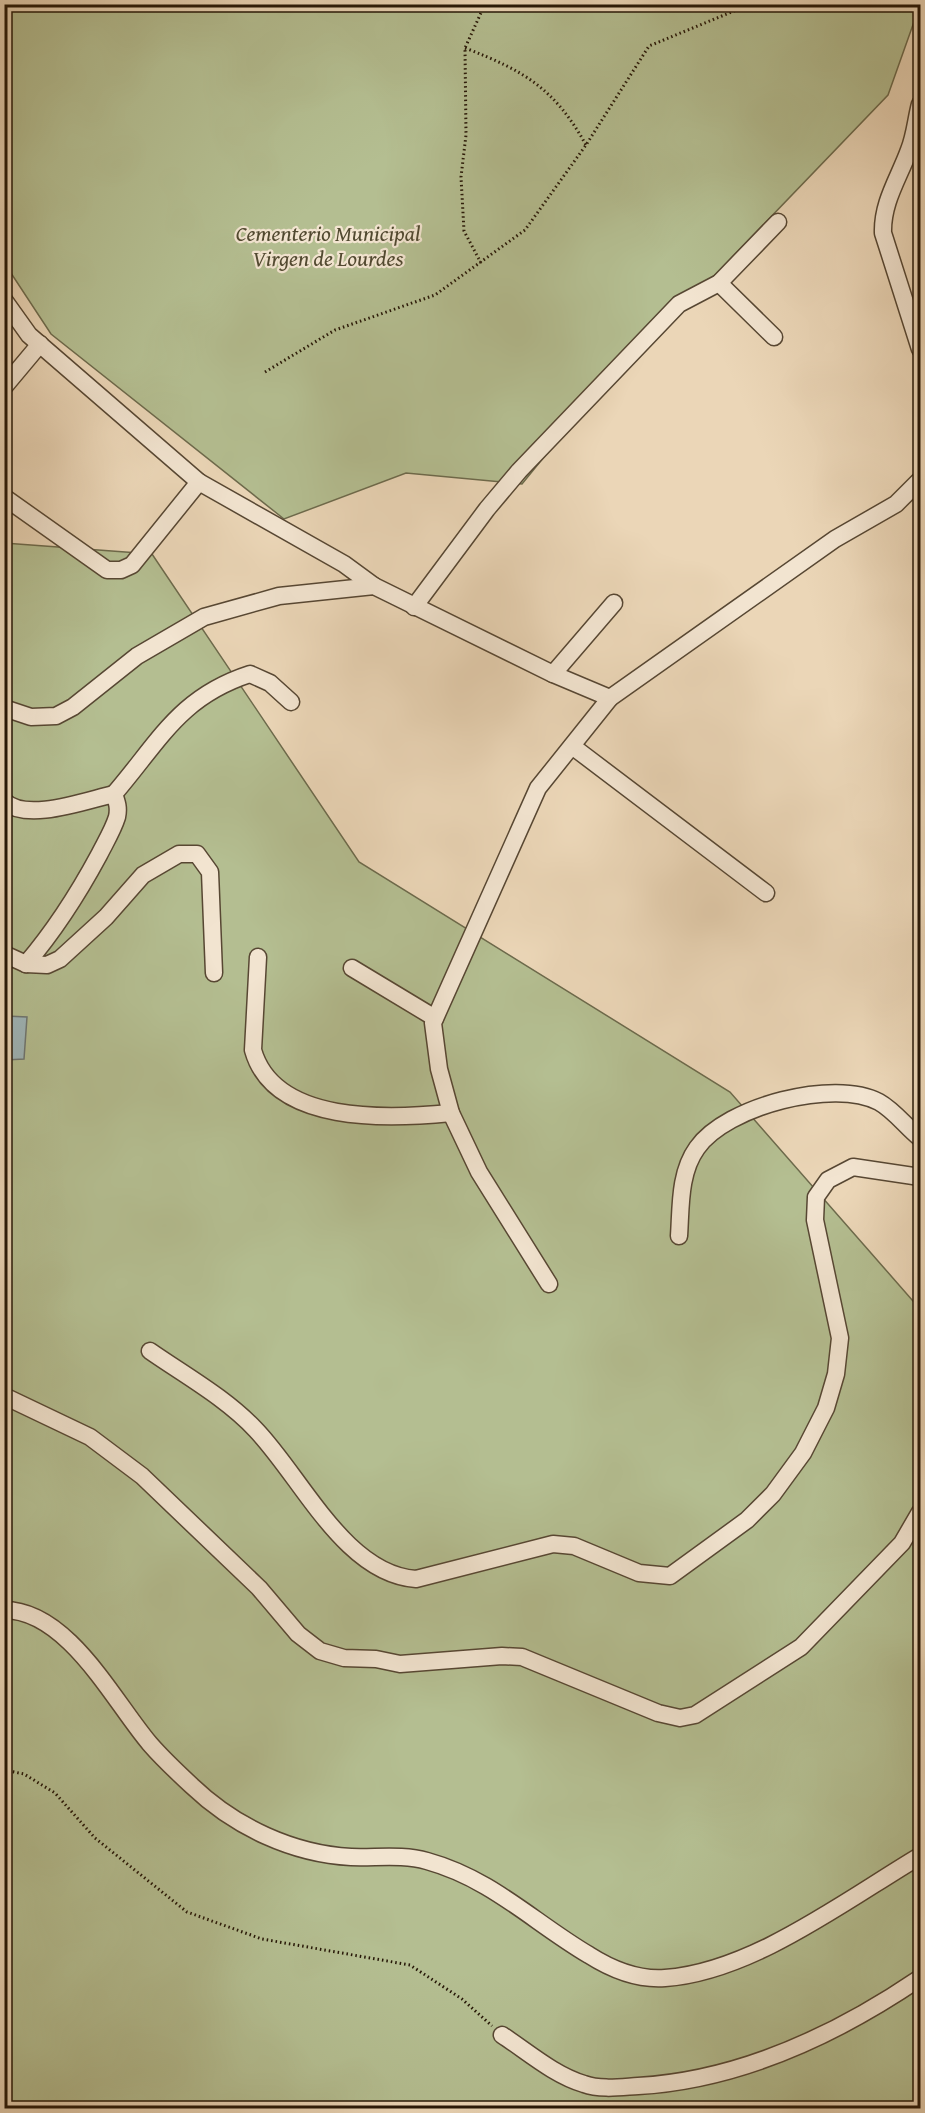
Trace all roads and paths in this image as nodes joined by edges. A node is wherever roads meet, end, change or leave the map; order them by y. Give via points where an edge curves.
1 (12, 4) edge
2 (485, 4) edge
3 (751, 4) edge
4 (4, 9) edge
5 (465, 48) junction
6 (921, 104) edge
7 (586, 145) junction
8 (778, 222) dead end
9 (481, 263) junction
10 (719, 283) junction
11 (4, 300) edge
12 (774, 337) dead end
13 (40, 344) junction
14 (921, 349) edge
15 (265, 372) dead end
16 (4, 387) edge
17 (921, 480) edge
18 (199, 482) junction
19 (4, 497) edge
20 (374, 586) junction
21 (614, 603) dead end
22 (414, 607) junction
23 (553, 674) junction
24 (610, 698) junction
25 (291, 702) dead end
26 (4, 708) edge
27 (572, 746) junction
28 (114, 794) junction
29 (4, 801) edge
30 (765, 893) dead end
31 (4, 954) edge
32 (258, 957) dead end
33 (26, 964) junction
34 (352, 968) dead end
35 (214, 973) dead end
36 (435, 1018) junction
37 (451, 1113) junction
38 (921, 1138) edge
39 (921, 1177) edge
40 (679, 1236) dead end
41 (549, 1284) dead end
42 (150, 1351) dead end
43 (4, 1396) edge
44 (921, 1512) edge
45 (8, 1614) edge
46 (4, 1770) edge
47 (921, 1856) edge
48 (921, 1978) edge
49 (502, 2035) joint

1 - 4 lane
2 - 5 path
3 - 7 path via 649,46
5 - 7 path via 503,62 533,79 569,115
5 - 9 path via 466,135 461,177 464,231
6 - 14 street via 910,149 883,217 883,233
7 - 9 path via 525,230
8 - 10 street
9 - 15 path via 435,295 335,330
10 - 12 street
10 - 22 street via 679,304 519,471
11 - 13 street
13 - 16 street
13 - 18 street
17 - 24 street via 896,504 835,539
18 - 19 street via 132,566 121,570 107,570
18 - 20 street via 344,564
20 - 22 street
20 - 26 street via 279,597 204,616 137,656 74,708 56,716 31,717
21 - 23 street
22 - 23 street
23 - 24 street
24 - 27 street
25 - 28 street via 270,683 250,674 229,681 180,713
27 - 30 street
27 - 36 street via 538,788
28 - 29 street via 37,811 22,811
28 - 33 street via 117,817 107,838 81,888
31 - 33 street
32 - 37 street via 253,1050 264,1075 305,1105 323,1111 412,1116
33 - 35 street via 47,965 60,959 143,875 179,854 197,854 210,872
34 - 36 street
36 - 37 street via 439,1070
37 - 41 street via 479,1172
38 - 40 street via 878,1101 857,1095 811,1094 767,1103 735,1117 697,1147 682,1180
39 - 42 street via 853,1167 828,1180 816,1197 815,1220 840,1338 836,1374 826,1408 803,1453 773,1494 747,1520 670,1576 639,1573 574,1546 553,1544 416,1579 398,1578 351,1550 256,1431 225,1401
43 - 44 street via 90,1437 142,1476 258,1588 298,1634 320,1651 344,1658 400,1664 522,1657 658,1713 680,1718 695,1715 801,1647 902,1543
45 - 47 street via 39,1620 75,1646 150,1744 228,1815 264,1835 321,1855 419,1859 442,1865 494,1889 589,1955 626,1974 663,1978 735,1962 782,1939
46 - 49 path via 24,1774 55,1793 95,1838 187,1912 262,1939 410,1965 462,1999
48 - 49 street via 848,2023 778,2056 668,2084 609,2088 585,2085 564,2076

